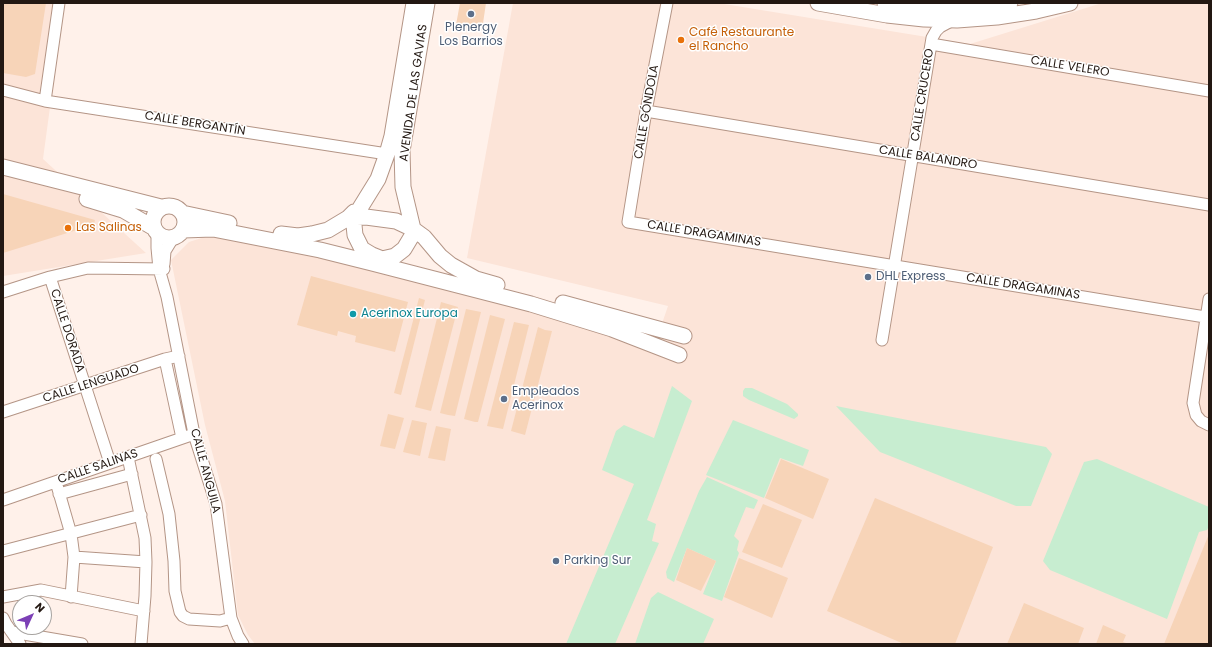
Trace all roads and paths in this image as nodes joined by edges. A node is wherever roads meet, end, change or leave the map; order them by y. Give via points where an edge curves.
1 (59, 3) edge
2 (414, 3) edge
3 (427, 3) edge
4 (667, 3) edge
5 (818, 3) edge
6 (885, 3) edge
7 (1010, 3) edge
8 (1070, 3) edge
9 (918, 18) junction
10 (954, 19) junction
11 (932, 41) junction
12 (3, 90) edge
13 (1209, 90) edge
14 (45, 101) junction
15 (646, 111) junction
16 (387, 154) junction
17 (913, 156) junction
18 (3, 166) edge
19 (3, 175) edge
20 (1209, 205) edge
21 (161, 207) junction
22 (182, 212) junction
23 (355, 214) junction
24 (628, 222) joint
25 (414, 229) junction
26 (155, 231) junction
27 (178, 234) junction
28 (293, 245) junction
29 (382, 259) junction
30 (894, 266) junction
31 (162, 269) junction
32 (50, 277) junction
33 (461, 286) junction
34 (3, 292) edge
35 (1209, 299) edge
36 (1205, 317) junction
37 (684, 336) dead end
38 (882, 340) dead end
39 (679, 355) dead end
40 (179, 356) junction
41 (165, 359) junction
42 (85, 386) junction
43 (3, 412) edge
44 (1209, 425) edge
45 (194, 434) junction
46 (182, 438) junction
47 (128, 457) junction
48 (156, 459) dead end
49 (110, 463) junction
50 (132, 474) junction
51 (56, 482) junction
52 (59, 494) junction
53 (4, 497) edge
54 (141, 515) junction
55 (71, 534) junction
56 (3, 551) edge
57 (74, 556) junction
58 (146, 562) junction
59 (3, 597) edge
60 (71, 597) junction
61 (144, 611) junction
62 (231, 618) junction
63 (6, 625) edge
64 (66, 643) edge
65 (20, 644) edge
66 (82, 644) edge
67 (141, 644) edge
68 (243, 644) edge

1 - 14 street
2 - 16 street, AVENIDA DE LAS GAVIAS
3 - 25 street, AVENIDA DE LAS GAVIAS via 402,151 403,187
4 - 15 street, CALLE GÓNDOLA
5 - 9 street
6 - 7 street via 936,7
8 - 10 street via 997,17
9 - 10 street
9 - 11 street, CALLE CRUCERO via 927,26
10 - 11 street, CALLE CRUCERO via 940,26
11 - 13 street, CALLE VELERO
11 - 17 street, CALLE CRUCERO
12 - 14 street, CALLE BERGANTÍN
14 - 16 street, CALLE BERGANTÍN
15 - 17 street, CALLE BALANDRO
15 - 24 street, CALLE GÓNDOLA
16 - 23 street, AVENIDA DE LAS GAVIAS via 378,179
17 - 20 street, CALLE BALANDRO
17 - 30 street, CALLE CRUCERO
18 - 21 street
19 - 26 street via 123,210
21 - 22 street via 175,207
21 - 26 street via 153,216 152,224
22 - 23 street via 290,236 328,230
22 - 27 street via 185,221
23 - 25 street via 396,221
23 - 29 street via 355,235 358,243 366,252
24 - 30 street, CALLE DRAGAMINAS
25 - 29 street via 410,242 404,249 395,256
25 - 37 street via 451,265 476,279
26 - 27 street via 164,238
26 - 31 street, CALLE ANGUILA
27 - 28 street via 213,229
27 - 31 street, CALLE ANGUILA via 165,251
28 - 29 street via 323,246
28 - 33 street
29 - 33 street via 430,272
30 - 36 street, CALLE DRAGAMINAS
30 - 38 street, CALLE CRUCERO
31 - 32 street via 88,268
31 - 40 street, CALLE ANGUILA
32 - 34 street
32 - 42 street, CALLE DORADA
33 - 39 street via 612,328
35 - 36 street
36 - 44 street via 1193,403 1196,415
40 - 41 street, CALLE LENGUADO
40 - 45 street, CALLE ANGUILA
41 - 42 street, CALLE LENGUADO
41 - 46 street, CALLE ANGUILA
42 - 43 street, CALLE LENGUADO
42 - 49 street, CALLE DORADA
45 - 46 street, CALLE SALINAS
45 - 62 street, CALLE ANGUILA via 216,504
46 - 47 street, CALLE SALINAS
47 - 49 street, CALLE SALINAS
47 - 50 street
48 - 62 street via 168,507 177,604 183,616 189,619
49 - 51 street, CALLE SALINAS
50 - 52 street
50 - 54 street
51 - 52 street
51 - 53 street, CALLE SALINAS
52 - 55 street
54 - 55 street
54 - 58 street
55 - 56 street
55 - 57 street
57 - 58 street
57 - 60 street
58 - 61 street
59 - 60 street via 40,590
60 - 61 street
61 - 67 street
62 - 68 street, CALLE ANGUILA
63 - 64 street
63 - 65 street
64 - 66 street

